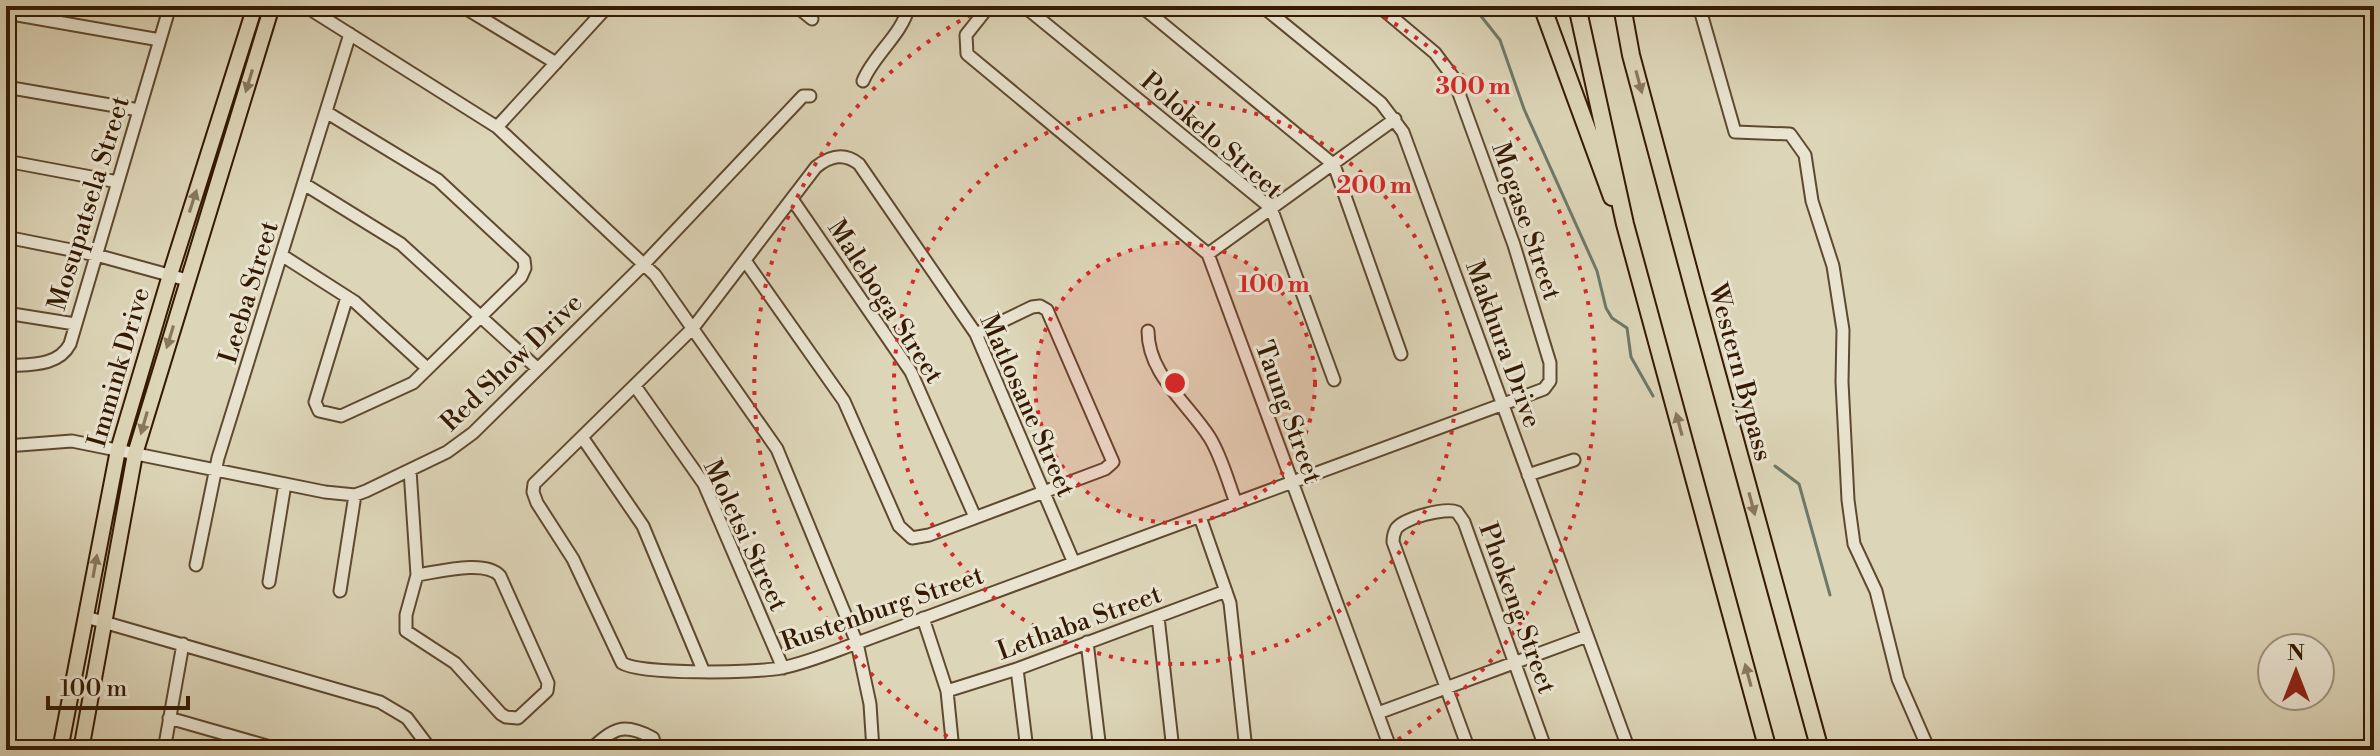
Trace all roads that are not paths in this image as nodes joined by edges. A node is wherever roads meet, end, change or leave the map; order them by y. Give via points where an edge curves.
1 (170, 6) edge
2 (255, 6) edge
3 (272, 6) edge
4 (305, 6) edge
5 (462, 6) edge
6 (796, 6) edge
7 (909, 6) edge
8 (989, 6) edge
9 (1024, 6) edge
10 (1141, 6) edge
11 (1262, 6) edge
12 (1379, 6) edge
13 (1542, 6) edge
14 (1577, 6) edge
15 (1622, 6) edge
16 (1699, 6) edge
17 (604, 7) edge
18 (6, 13) edge
19 (812, 19) dead end
20 (350, 34) junction
21 (160, 40) junction
22 (556, 63) junction
23 (863, 81) dead end
24 (6, 87) edge
25 (810, 96) dead end
26 (139, 110) junction
27 (326, 112) junction
28 (1395, 119) junction
29 (497, 127) junction
30 (846, 156) joint
31 (6, 161) edge
32 (1334, 165) junction
33 (118, 182) junction
34 (304, 184) junction
35 (792, 199) junction
36 (1271, 208) junction
37 (1625, 224) junction
38 (6, 237) edge
39 (1208, 254) junction
40 (96, 255) junction
41 (283, 256) junction
42 (746, 262) junction
43 (644, 264) junction
44 (170, 275) junction
45 (187, 280) junction
46 (347, 297) junction
47 (6, 313) edge
48 (480, 318) junction
49 (75, 324) junction
50 (693, 328) junction
51 (1148, 331) dead end
52 (976, 334) junction
53 (1401, 354) dead end
54 (6, 366) edge
55 (427, 368) junction
56 (538, 369) junction
57 (1334, 380) dead end
58 (635, 386) junction
59 (1503, 406) junction
60 (582, 437) junction
61 (6, 446) edge
62 (118, 450) junction
63 (135, 454) junction
64 (1574, 460) dead end
65 (215, 470) junction
66 (410, 470) junction
67 (1528, 475) junction
68 (285, 484) junction
69 (1292, 484) junction
70 (1044, 492) junction
71 (355, 495) junction
72 (1236, 503) junction
73 (975, 517) junction
74 (1200, 517) junction
75 (1074, 563) junction
76 (196, 565) dead end
77 (417, 575) junction
78 (269, 582) dead end
79 (340, 591) dead end
80 (1226, 591) junction
81 (86, 617) junction
82 (1158, 617) junction
83 (923, 618) junction
84 (105, 620) junction
85 (1587, 636) junction
86 (1087, 642) junction
87 (857, 643) junction
88 (183, 644) junction
89 (1514, 663) junction
90 (783, 668) junction
91 (1017, 669) junction
92 (703, 670) junction
93 (1445, 688) junction
94 (947, 691) junction
95 (1378, 713) junction
96 (169, 718) junction
97 (60, 750) edge
98 (81, 750) edge
99 (164, 750) edge
100 (281, 750) edge
101 (431, 750) edge
102 (590, 750) edge
103 (656, 750) edge
104 (873, 750) edge
105 (953, 750) edge
106 (1027, 750) edge
107 (1100, 750) edge
108 (1173, 750) edge
109 (1246, 750) edge
110 (1391, 750) edge
111 (1469, 750) edge
112 (1546, 750) edge
113 (1629, 750) edge
114 (1768, 750) edge
115 (1820, 750) edge
116 (1929, 750) edge

1 - 21 street, Mosupatsela Street
44 -> 2 main road, Immink Drive
3 -> 45 main road, Immink Drive
4 - 20 street
5 - 22 street
6 - 19 street
7 - 23 street
8 - 39 street via 969,29 965,47 971,58
9 - 36 street, Polokelo Street
10 - 32 street
11 - 28 street, Makhura Drive
12 - 59 street, Mogase Street via 1435,53 1453,77 1514,245 1551,377 1544,389
13 - 37 highway via 1602,175
14 - 37 highway
15 -> 115 highway, Western Bypass
16 - 116 street via 1735,132 1790,134 1805,155 1843,330 1854,544 1876,591 1898,679
17 - 22 street
18 - 21 street
20 - 27 street, Leeba Street
20 - 29 street
21 - 26 street, Mosupatsela Street
22 - 29 street
24 - 26 street
25 - 43 street, Red Show Drive via 803,96
26 - 33 street, Mosupatsela Street
27 - 34 street, Leeba Street
27 - 48 street via 438,180 524,260 521,277
28 - 32 street
28 - 59 street, Makhura Drive
29 - 43 street
30 - 35 street, Rustenburg Street via 823,162
30 - 52 street, Matlosane Street via 859,164
31 - 33 street
32 - 36 street
32 - 53 street
33 - 40 street, Mosupatsela Street
34 - 41 street, Leeba Street
34 - 48 street via 401,244
35 - 42 street, Rustenburg Street
35 - 73 street, Maleboga Street via 911,372
36 - 39 street
36 - 57 street, Polokelo Street
114 -> 37 highway
38 - 40 street
39 - 69 street, Taung Street
40 - 44 street
40 - 49 street, Mosupatsela Street
41 - 46 street
41 - 65 street, Leeba Street
42 - 50 street, Rustenburg Street
42 - 73 street via 844,401 904,533 919,538
43 - 50 street
43 - 56 street, Red Show Drive
44 - 45 street
44 - 62 main road, Immink Drive
45 -> 63 main road, Immink Drive
46 - 55 street
46 - 55 street via 315,402 319,411 341,416 400,391
47 - 49 street
48 - 55 street
48 - 56 street
49 - 54 street, Mosupatsela Street via 59,358
50 - 58 street, Rustenburg Street
50 - 87 street via 777,449
51 - 72 street via 1153,359 1211,439
52 - 70 street, Matlosane Street
52 - 70 street via 1032,307 1047,310 1113,459 1105,469
56 - 66 street, Red Show Drive via 458,446
58 - 60 street, Rustenburg Street
58 - 90 street, Moletsi Street via 704,484
59 - 67 street, Makhura Drive
59 - 69 street, Rustenburg Street
60 - 92 street via 643,526
60 - 92 street, Rustenburg Street via 534,484 537,503 582,575 618,658 635,669
61 - 62 street via 63,441
62 - 63 street
81 -> 62 main road, Immink Drive
63 - 65 street
63 - 84 main road, Immink Drive
64 - 67 street
65 - 68 street
65 - 76 street, Leeba Street
66 - 71 street, Red Show Drive
66 - 77 street
67 - 85 street, Makhura Drive
68 - 71 street
68 - 78 street
69 - 72 street, Rustenburg Street
69 - 95 street, Taung Street
70 - 73 street
70 - 75 street, Matlosane Street
71 - 79 street
72 - 74 street, Rustenburg Street
74 - 75 street, Rustenburg Street
74 - 80 street
75 - 83 street, Rustenburg Street
77 - 77 street via 406,631 455,663 501,714 518,718 547,691 548,683 496,570
80 - 82 street, Lethaba Street
80 - 109 street
81 - 84 street
81 - 97 main road, Immink Drive
82 - 86 street, Lethaba Street
82 - 108 street
83 - 87 street, Rustenburg Street
83 - 94 street
84 - 88 street
84 - 98 main road, Immink Drive
85 - 89 street
85 - 113 street, Makhura Drive
86 - 91 street, Lethaba Street
86 - 107 street
87 - 90 street, Rustenburg Street
87 - 104 street
88 - 96 street
88 - 101 street via 380,702 407,718
89 - 93 street
89 - 93 street, Phokeng Street via 1459,514 1446,509 1408,521 1395,530 1393,542
89 - 112 street, Phokeng Street
90 - 92 street, Rustenburg Street
91 - 94 street, Lethaba Street
91 - 106 street
93 - 95 street
93 - 111 street
94 - 105 street
95 - 110 street, Taung Street
96 - 99 street
96 - 100 street
102 - 103 street via 624,727 653,738

